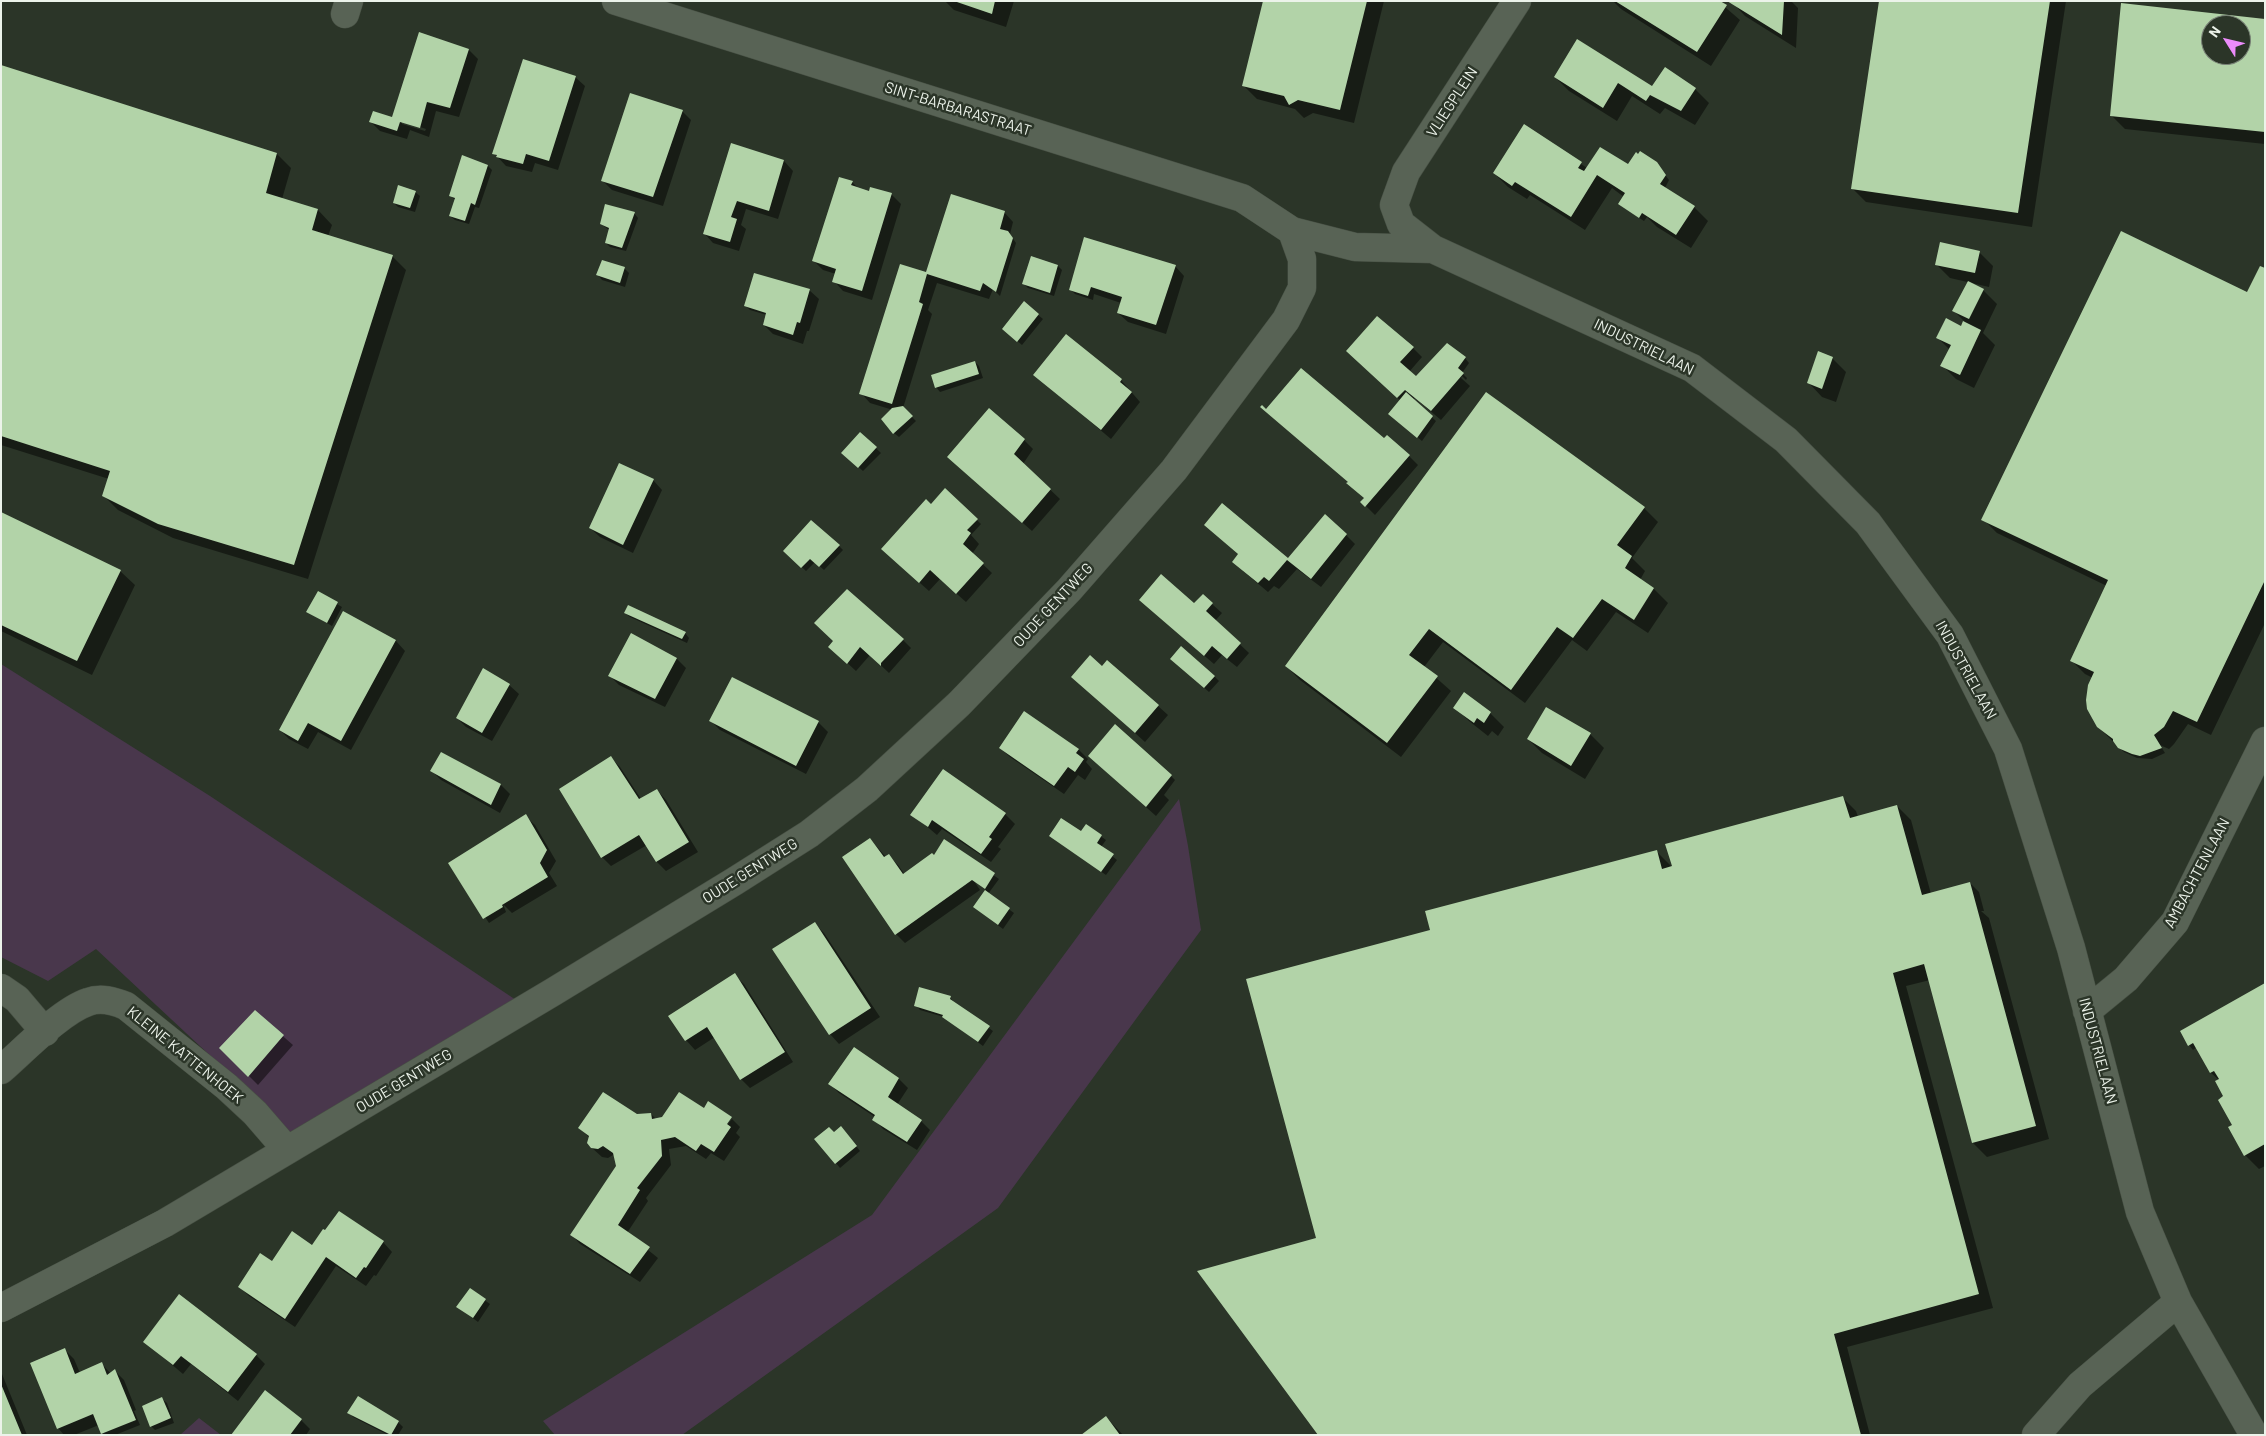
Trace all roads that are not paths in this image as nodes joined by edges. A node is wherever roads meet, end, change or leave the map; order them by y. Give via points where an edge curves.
1 (616, 1) edge
2 (1517, 1) edge
3 (1394, 205) joint
4 (1292, 231) junction
5 (1433, 249) junction
6 (2265, 741) edge
7 (1, 988) edge
8 (2088, 1011) junction
9 (45, 1032) junction
10 (1, 1070) edge
11 (287, 1150) junction
12 (2178, 1302) junction
13 (1, 1308) edge
14 (2036, 1435) edge
15 (2254, 1435) edge

1 - 4 street, SINT-BARBARASTRAAT via 1242,198
2 - 3 street, VLIEGPLEIN via 1406,172
3 - 5 street, INDUSTRIELAAN via 1401,224
4 - 5 street, SINT-BARBARASTRAAT via 1355,247
4 - 11 street, OUDE GENTWEG via 1302,259 1302,288 1286,320 1174,470 1068,590 959,704 867,789 809,834 735,882
5 - 8 street, INDUSTRIELAAN via 1692,368 1786,440 1868,523 1950,635 2008,749
6 - 8 street, AMBACHTENLAAN via 2175,922 2126,979
7 - 9 street via 18,999
8 - 12 street, INDUSTRIELAAN via 2140,1212
9 - 10 street, KLEINE KATTENHOEK
9 - 11 street, KLEINE KATTENHOEK via 67,1013 88,1002 108,999 126,1006 227,1087
11 - 13 street, OUDE GENTWEG via 165,1223
12 - 14 street via 2080,1385
12 - 15 street, INDUSTRIELAAN

